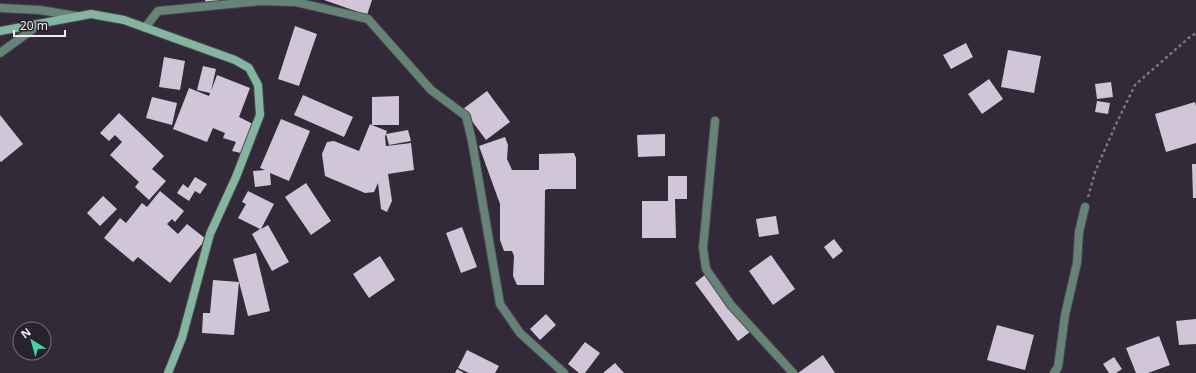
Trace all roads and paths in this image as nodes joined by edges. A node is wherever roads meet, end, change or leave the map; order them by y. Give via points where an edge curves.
1 (0, 8) edge
2 (79, 17) junction
3 (40, 24) junction
4 (145, 28) junction
5 (0, 32) edge
6 (1196, 34) edge
7 (0, 53) edge
8 (715, 121) dead end
9 (1085, 207) joint
10 (168, 373) edge
11 (564, 373) edge
12 (792, 373) edge
13 (1054, 373) edge

1 - 2 street via 40,10
2 - 3 street
2 - 4 street via 98,15 124,20
3 - 5 street
3 - 7 street
4 - 10 street via 249,68 258,86 260,114 236,177 210,234 182,338
4 - 11 street via 158,11 262,1 296,2 368,19 431,90 466,116 500,304 520,333
6 - 9 path via 1135,85 1095,172
8 - 12 street via 703,248 706,269 731,305
9 - 13 street via 1058,367

